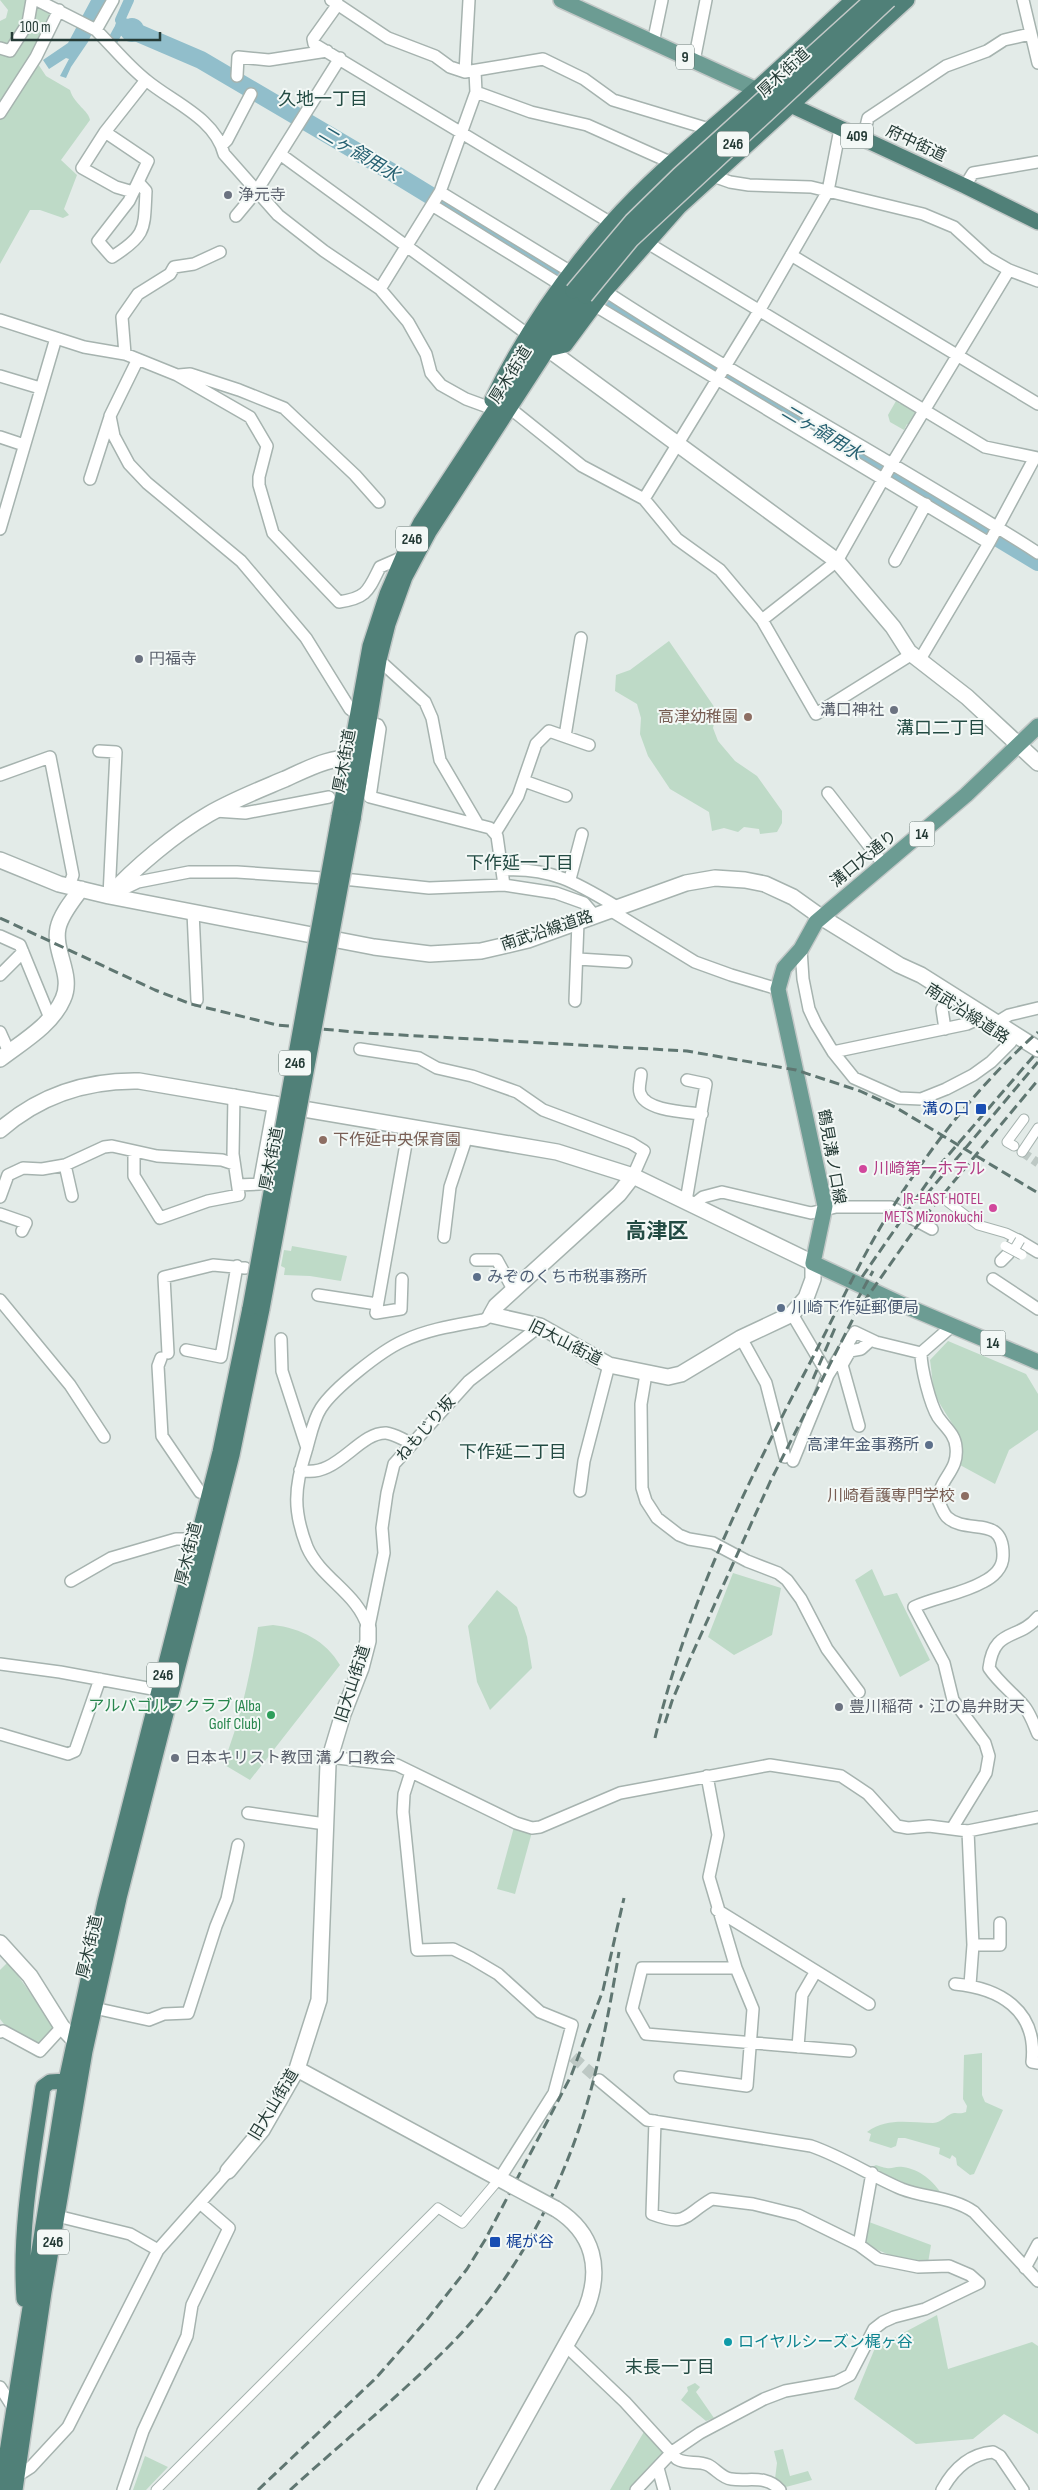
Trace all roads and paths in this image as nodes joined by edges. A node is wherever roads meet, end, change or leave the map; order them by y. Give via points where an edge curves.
1 (32, 0) edge
2 (37, 0) edge
3 (113, 0) edge
4 (469, 0) edge
5 (561, 0) edge
6 (662, 0) edge
7 (706, 0) edge
8 (852, 0) edge
9 (872, 0) edge
10 (889, 0) edge
11 (907, 0) edge
12 (1023, 0) edge
13 (340, 3) edge
14 (59, 10) junction
15 (821, 29) junction
16 (95, 30) junction
17 (1033, 31) edge
18 (653, 43) junction
19 (0, 48) edge
20 (327, 51) junction
21 (846, 56) junction
22 (340, 58) junction
23 (694, 61) junction
24 (1038, 63) edge
25 (470, 71) junction
26 (237, 76) dead end
27 (146, 80) junction
28 (755, 90) junction
29 (476, 92) junction
30 (251, 94) dead end
31 (791, 106) junction
32 (0, 113) edge
33 (709, 129) junction
34 (840, 129) junction
35 (105, 132) junction
36 (461, 132) junction
37 (863, 139) junction
38 (222, 145) junction
39 (280, 154) junction
40 (1038, 162) edge
41 (672, 163) junction
42 (713, 176) junction
43 (965, 186) junction
44 (135, 187) junction
45 (828, 191) junction
46 (256, 192) junction
47 (435, 199) junction
48 (236, 216) dead end
49 (1038, 222) edge
50 (611, 223) junction
51 (646, 242) junction
52 (406, 246) junction
53 (220, 252) dead end
54 (791, 255) junction
55 (1009, 270) junction
56 (570, 272) junction
57 (1038, 281) edge
58 (380, 289) junction
59 (605, 290) junction
60 (578, 294) junction
61 (759, 311) junction
62 (0, 320) edge
63 (661, 327) junction
64 (56, 338) junction
65 (652, 340) junction
66 (538, 342) junction
67 (125, 354) junction
68 (957, 357) junction
69 (137, 360) junction
70 (721, 373) junction
71 (177, 375) junction
72 (0, 376) edge
73 (40, 388) junction
74 (1038, 404) edge
75 (499, 408) junction
76 (924, 412) junction
77 (110, 416) junction
78 (0, 437) edge
79 (24, 444) junction
80 (677, 444) junction
81 (1036, 459) edge
82 (888, 471) junction
83 (90, 479) dead end
84 (644, 499) junction
85 (378, 502) dead end
86 (926, 504) junction
87 (0, 529) edge
88 (993, 535) junction
89 (1038, 553) edge
90 (403, 557) junction
91 (837, 561) junction
92 (895, 561) dead end
93 (762, 620) junction
94 (581, 638) dead end
95 (916, 658) junction
96 (379, 660) junction
97 (363, 718) junction
98 (1038, 726) edge
99 (565, 736) junction
100 (589, 745) dead end
101 (1019, 745) junction
102 (99, 751) dead end
103 (358, 758) junction
104 (1038, 763) edge
105 (0, 775) edge
106 (524, 781) junction
107 (828, 793) dead end
108 (566, 796) dead end
109 (328, 797) dead end
110 (215, 811) junction
111 (477, 823) junction
112 (494, 833) junction
113 (582, 834) dead end
114 (0, 860) edge
115 (884, 865) junction
116 (502, 870) junction
117 (570, 879) junction
118 (504, 884) junction
119 (75, 887) junction
120 (110, 896) junction
121 (614, 909) junction
122 (193, 912) junction
123 (595, 916) junction
124 (821, 917) junction
125 (578, 922) junction
126 (0, 936) edge
127 (800, 949) junction
128 (23, 952) junction
129 (578, 959) junction
130 (626, 962) dead end
131 (899, 965) junction
132 (0, 975) edge
133 (778, 989) junction
134 (197, 1000) dead end
135 (947, 1000) junction
136 (575, 1001) dead end
137 (1038, 1008) edge
138 (50, 1018) junction
139 (976, 1020) junction
140 (996, 1023) junction
141 (945, 1029) junction
142 (0, 1032) edge
143 (1011, 1042) junction
144 (360, 1049) dead end
145 (1038, 1049) edge
146 (833, 1052) junction
147 (4, 1055) edge
148 (1038, 1059) edge
149 (641, 1074) dead end
150 (687, 1080) dead end
151 (234, 1095) junction
152 (274, 1102) junction
153 (702, 1114) junction
154 (1024, 1119) dead end
155 (409, 1127) junction
156 (1038, 1128) edge
157 (0, 1130) edge
158 (467, 1136) junction
159 (134, 1152) junction
160 (234, 1164) junction
161 (65, 1165) junction
162 (0, 1166) edge
163 (8, 1175) junction
164 (633, 1176) junction
165 (238, 1185) junction
166 (72, 1196) dead end
167 (0, 1197) edge
168 (948, 1202) dead end
169 (689, 1203) junction
170 (825, 1210) junction
171 (0, 1214) edge
172 (932, 1229) dead end
173 (22, 1231) dead end
174 (444, 1237) dead end
175 (1038, 1252) edge
176 (1022, 1255) dead end
177 (476, 1260) dead end
178 (1001, 1261) dead end
179 (814, 1263) junction
180 (402, 1279) dead end
181 (993, 1279) dead end
182 (514, 1290) junction
183 (318, 1295) dead end
184 (0, 1300) edge
185 (377, 1304) junction
186 (256, 1309) junction
187 (1038, 1309) edge
188 (792, 1314) junction
189 (491, 1315) junction
190 (540, 1326) junction
191 (952, 1326) junction
192 (740, 1338) junction
193 (281, 1340) dead end
194 (871, 1340) junction
195 (186, 1350) dead end
196 (921, 1353) junction
197 (1038, 1362) edge
198 (609, 1365) junction
199 (646, 1374) junction
200 (828, 1375) junction
201 (859, 1426) dead end
202 (104, 1437) dead end
203 (412, 1442) junction
204 (306, 1448) junction
205 (300, 1470) junction
206 (580, 1492) dead end
207 (209, 1495) junction
208 (196, 1549) junction
209 (71, 1581) dead end
210 (1038, 1617) edge
211 (368, 1628) junction
212 (0, 1664) edge
213 (100, 1679) junction
214 (158, 1690) junction
215 (859, 1692) dead end
216 (0, 1734) edge
217 (1038, 1734) edge
218 (329, 1757) junction
219 (411, 1772) junction
220 (707, 1776) junction
221 (248, 1813) dead end
222 (1038, 1816) edge
223 (325, 1824) junction
224 (953, 1828) junction
225 (968, 1831) junction
226 (238, 1845) dead end
227 (717, 1910) junction
228 (1000, 1923) dead end
229 (0, 1943) edge
230 (973, 1945) junction
231 (736, 1968) junction
232 (816, 1971) junction
233 (955, 1984) dead end
234 (970, 1985) junction
235 (869, 2004) dead end
236 (94, 2008) junction
237 (62, 2027) junction
238 (0, 2032) edge
239 (752, 2043) junction
240 (80, 2047) junction
241 (798, 2047) junction
242 (850, 2050) dead end
243 (1038, 2062) edge
244 (298, 2069) junction
245 (680, 2077) dead end
246 (599, 2080) tunnel mouth
247 (66, 2081) junction
248 (655, 2121) junction
249 (228, 2171) joint
250 (872, 2173) junction
251 (505, 2182) junction
252 (200, 2203) junction
253 (57, 2216) junction
254 (1038, 2244) edge
255 (859, 2245) junction
256 (158, 2250) junction
257 (1025, 2268) junction
258 (1038, 2281) edge
259 (26, 2325) junction
260 (565, 2345) junction
261 (0, 2387) edge
262 (14, 2409) junction
263 (8, 2449) junction
264 (672, 2452) junction
265 (0, 2467) edge
266 (658, 2468) junction
267 (16, 2483) edge
268 (1, 2490) edge
269 (123, 2490) edge
270 (156, 2490) edge
271 (485, 2490) edge
272 (636, 2490) edge
273 (664, 2490) edge
274 (780, 2490) edge
275 (942, 2490) edge
276 (1023, 2490) edge

1 - 19 street via 28,23 10,51
2 - 14 street
3 - 16 street
4 - 25 street
5 - 18 main road, 府中街道 / 9
6 - 18 street
7 - 23 street
8 - 15 highway, 246
9 - 60 highway, 厚木街道 / 246, bridge via 632,221
10 - 60 highway, 厚木街道 / 246, bridge via 631,240
11 - 21 highway, 246
12 - 17 street
13 - 20 street via 313,39 314,44
13 - 25 street via 392,41 418,49 450,67
14 - 16 street
14 - 32 street via 36,57
15 - 21 highway via 831,49
15 - 28 highway, 246
16 - 27 street
17 - 24 street
17 - 37 street via 946,66 868,118
18 - 23 main road, 府中街道 / 9
20 - 22 street
20 - 26 street via 269,60 238,57
21 - 31 highway, 246
22 - 36 street
22 - 39 street
23 - 28 main road, 府中街道 / 9
25 - 29 street
25 - 33 street via 543,59 584,79 613,100
27 - 35 street
27 - 38 street via 212,131
28 - 31 highway, 府中街道 / 409
28 - 33 highway, 246
29 - 36 street
29 - 41 street via 531,112 587,125
30 - 38 street via 228,140
31 - 34 highway, 府中街道 / 409
31 - 42 highway, 246
33 - 41 highway, 246
34 - 37 highway, 府中街道 / 409
34 - 45 street
35 - 44 street via 148,161
35 - 44 street via 82,168 116,187
36 - 47 street via 451,166
36 - 50 street
37 - 43 highway, 府中街道 / 409
38 - 46 street via 224,154
39 - 46 street
39 - 52 street
40 - 43 street via 973,173
41 - 50 highway, 246
42 - 45 street via 749,186 800,186
42 - 51 highway, 246
43 - 49 highway, 府中街道 / 409
44 - 44 street via 146,191 144,229 112,257 98,241 129,201
45 - 54 street
45 - 55 street via 923,214 954,226 977,250
46 - 48 street
46 - 58 street via 278,215 324,251
47 - 52 street
47 - 56 street
47 - 60 street
50 - 56 highway, 246
51 - 59 highway, 246
51 - 61 street
52 - 58 street
52 - 66 street
53 - 67 street via 194,264 174,267 170,274 138,294 122,318
54 - 61 street
54 - 68 street
55 - 57 street
55 - 68 street
56 - 60 highway, 246
58 - 75 street via 408,322 441,385 466,399
59 - 60 highway, 246
59 - 63 street
60 - 65 street
60 - 66 highway, 厚木街道 / 246
60 - 66 highway, 246 via 536,320
61 - 70 street
61 - 76 street
62 - 64 street
63 - 65 street
63 - 70 street
64 - 67 street
64 - 73 street
65 - 70 street
66 - 75 highway, 厚木街道 / 246
66 - 80 street
67 - 69 street
68 - 74 street
68 - 76 street
69 - 71 street
69 - 77 street
70 - 80 street
70 - 82 street
70 - 82 street
71 - 85 street via 190,374 284,408 355,475
71 - 90 street via 253,421 267,446 259,484 273,533 339,602 368,592 380,567
72 - 73 street
73 - 79 street
75 - 84 street via 582,466
75 - 90 highway, 厚木街道 / 246 via 421,522
75 - 96 highway, 厚木街道 / 246 via 485,445 405,577
76 - 81 street via 986,447
76 - 82 street
77 - 83 street
77 - 97 street via 114,436 129,464 147,483 241,561 306,638 350,709
78 - 79 street
79 - 87 street
80 - 84 street
80 - 91 street
81 - 88 street
82 - 86 street
82 - 88 street
82 - 91 street
84 - 93 street via 677,539 720,570
86 - 88 street
86 - 92 street
88 - 89 street
88 - 95 street
90 - 97 highway, 厚木街道 / 246 via 370,646
91 - 93 street
91 - 95 street
93 - 95 street via 816,714
94 - 99 street
95 - 101 street via 967,697
96 - 97 highway, 厚木街道 / 246
96 - 111 street via 425,702 432,718 440,760
97 - 103 highway, 厚木街道 / 246
97 - 111 street via 380,729 370,797
98 - 101 main road, 溝口大通り / 14
99 - 100 street
99 - 106 street via 549,731 536,744
101 - 104 street
101 - 115 main road, 溝口大通り / 14
102 - 120 street via 116,752
103 - 110 street via 337,759 306,769
103 - 186 highway, 厚木街道 / 246, bridge
105 - 119 street via 50,757
106 - 108 street
106 - 112 street
107 - 115 street
109 - 110 street via 245,812
110 - 120 street via 182,832
111 - 112 street
112 - 116 street via 498,836
113 - 117 street
114 - 119 street, 南武沿線道路
115 - 124 main road, 溝口大通り / 14
116 - 117 street via 532,870
116 - 118 street
117 - 121 street
118 - 120 street via 429,888 237,872 189,872 138,882
118 - 123 street via 556,893 584,903
119 - 120 street, 南武沿線道路
119 - 138 street via 58,927 67,983 63,1000
120 - 122 street, 南武沿線道路
121 - 123 street, 南武沿線道路
121 - 124 street, 南武沿線道路 via 686,883 725,878 775,888
121 - 133 street via 695,962
122 - 125 street, 南武沿線道路 via 374,947 430,954 503,947
122 - 134 street
123 - 125 street, 南武沿線道路
124 - 127 main road, 14
124 - 131 street, 南武沿線道路
125 - 129 street
126 - 128 street via 20,945
127 - 133 main road, 14 via 784,968
127 - 146 street via 809,1009
128 - 132 street
128 - 138 street
129 - 130 street
129 - 136 street
131 - 135 street, 南武沿線道路
131 - 140 street, 南武沿線道路 via 921,975
133 - 170 main road, 鶴見溝ノ口線
135 - 139 street, 南武沿線道路
135 - 141 street via 942,1009
137 - 140 street via 1009,1015
138 - 147 street
139 - 141 street
139 - 143 street, 南武沿線道路
140 - 145 street, 南武沿線道路
141 - 146 street
142 - 147 street
143 - 146 street via 973,1075 921,1099 898,1098 854,1078
143 - 148 street, 南武沿線道路
144 - 164 street via 419,1058 437,1068 472,1076 517,1092 543,1110 631,1143 644,1152
149 - 153 street via 639,1092 643,1100 654,1106
150 - 153 street via 706,1084
151 - 152 street
151 - 157 street via 139,1080 99,1082 31,1106
151 - 160 street
152 - 155 street
152 - 165 street via 260,1184
153 - 169 street
154 - 156 street via 1007,1142 1018,1149
155 - 158 street
155 - 185 street
158 - 164 street via 557,1152
158 - 174 street via 450,1187
159 - 160 street via 222,1160
159 - 161 street via 104,1147
159 - 165 street via 134,1176 160,1218 208,1201 238,1195
160 - 165 street
161 - 163 street via 23,1168
161 - 166 street
162 - 163 street
163 - 167 street
164 - 169 street
164 - 182 street via 619,1194
168 - 176 street, bridge via 978,1225 1006,1232 1020,1240 1010,1248
169 - 170 street via 722,1192 811,1213
169 - 179 street
170 - 172 street via 836,1207 891,1208
170 - 179 main road, 鶴見溝ノ口線
171 - 173 street via 26,1224
175 - 178 street via 1015,1240
177 - 182 street via 497,1260
179 - 188 street, 旧大山街道 via 806,1298
179 - 191 main road, 14
180 - 185 street via 400,1309 376,1313
181 - 187 street
182 - 189 street
183 - 185 street
184 - 202 street via 70,1385
186 - 207 highway, 厚木街道 / 246
186 - 236 highway, 厚木街道 / 246 via 232,1455
188 - 192 street, 旧大山街道
188 - 200 street
189 - 190 street, 旧大山街道
189 - 204 street, 旧大山街道 via 484,1320 426,1332 402,1341 347,1380 320,1409
190 - 198 street, 旧大山街道
190 - 203 street, ねもじり坂 via 469,1381
191 - 196 street
191 - 197 main road, 14
192 - 199 street, 旧大山街道 via 680,1374 668,1377
192 - 200 street via 766,1383 789,1459
193 - 204 street via 282,1371
194 - 196 street
194 - 200 street via 855,1332
194 - 201 street via 861,1349 850,1352 842,1365
195 - 207 street via 221,1357 241,1267 213,1265 164,1277 164,1356 158,1366 162,1436 200,1492
196 - 224 street via 932,1402 956,1445 956,1459 939,1490 942,1510 957,1522 994,1531 1003,1548 1003,1562 983,1582 914,1607 944,1663 953,1700 986,1743 989,1756 986,1773
198 - 199 street, 旧大山街道
198 - 206 street via 584,1461
199 - 215 street via 641,1404 642,1488 646,1501 658,1518 680,1535 713,1543 787,1580 802,1599 827,1649
203 - 205 street via 394,1435 374,1435 340,1460 308,1472
203 - 211 street, ねもじり坂 via 394,1464 386,1493 382,1528 384,1553
204 - 205 street, 旧大山街道
205 - 211 street, 旧大山街道 via 295,1493 296,1512 314,1563 361,1608
207 - 208 highway, 厚木街道 / 246
208 - 209 street via 182,1539 176,1540 111,1558
208 - 214 highway, 厚木街道 / 246
210 - 217 street via 993,1648 989,1668 1000,1684 1023,1705
211 - 218 street, 旧大山街道 via 361,1668
212 - 213 street
213 - 214 street
213 - 216 street via 75,1751 68,1754
214 - 240 highway, 厚木街道 / 246 via 105,1902
218 - 219 street via 390,1764
218 - 223 street, 旧大山街道
219 - 220 street via 532,1828 552,1823 620,1793
219 - 251 street via 404,1794 403,1812 417,1950 453,1949 498,1974 540,2012 572,2025 569,2054 554,2093
220 - 224 street via 770,1765 841,1776 868,1794 897,1826
220 - 227 street via 718,1835 709,1877
221 - 223 street
222 - 225 street
223 - 244 street, 旧大山街道 via 319,2000
224 - 225 street
225 - 230 street
226 - 236 street via 227,1899 188,2013 164,2014 149,2020
227 - 231 street
227 - 232 street
228 - 230 street via 1000,1944
229 - 237 street via 30,1976
230 - 234 street
231 - 239 street via 753,2009
231 - 239 street via 642,1968 632,2009 646,2034
232 - 235 street
232 - 241 street via 802,1995
233 - 234 street
234 - 243 street via 1000,1994 1027,2015 1035,2037 1032,2062
236 - 240 highway, 厚木街道 / 246
237 - 238 street via 40,2051
237 - 240 street
239 - 241 street
239 - 245 street via 747,2086
240 - 247 highway, 厚木街道 / 246
240 - 253 highway, 厚木街道 / 246
241 - 242 street
244 - 249 street, 旧大山街道 via 262,2130
244 - 251 street
246 - 248 street via 646,2120
247 - 259 highway, 厚木街道 / 246
247 - 259 highway, 246 via 50,2082 44,2087 26,2208 22,2272
248 - 250 street via 811,2146
248 - 255 street via 652,2214 672,2221 683,2219 712,2199 725,2199 798,2215
249 - 252 street, 旧大山街道
250 - 255 street
250 - 257 street via 902,2189 965,2206
251 - 260 street, bridge via 556,2209 582,2233 592,2253 595,2280 591,2295
251 - 270 street via 462,2223 438,2208
252 - 256 street, 旧大山街道
252 - 269 street via 229,2228 192,2304 187,2336 143,2431
253 - 256 street via 130,2234
253 - 267 highway, 厚木街道 / 246
254 - 257 street
255 - 264 street via 878,2259 918,2266 949,2266 970,2275 979,2283 925,2309 894,2317 874,2329 850,2375 830,2384 785,2391 764,2399
256 - 267 street, 旧大山街道 via 68,2427
257 - 258 street
259 - 262 highway, 厚木街道 / 246
260 - 264 street
260 - 271 street
261 - 262 street
262 - 263 highway, 厚木街道 / 246
263 - 265 street
263 - 268 highway, 厚木街道 / 246
264 - 266 street
264 - 274 street via 682,2462 709,2465 725,2478 758,2479
266 - 272 street
266 - 273 street
275 - 276 street via 964,2462 993,2452 1000,2456

